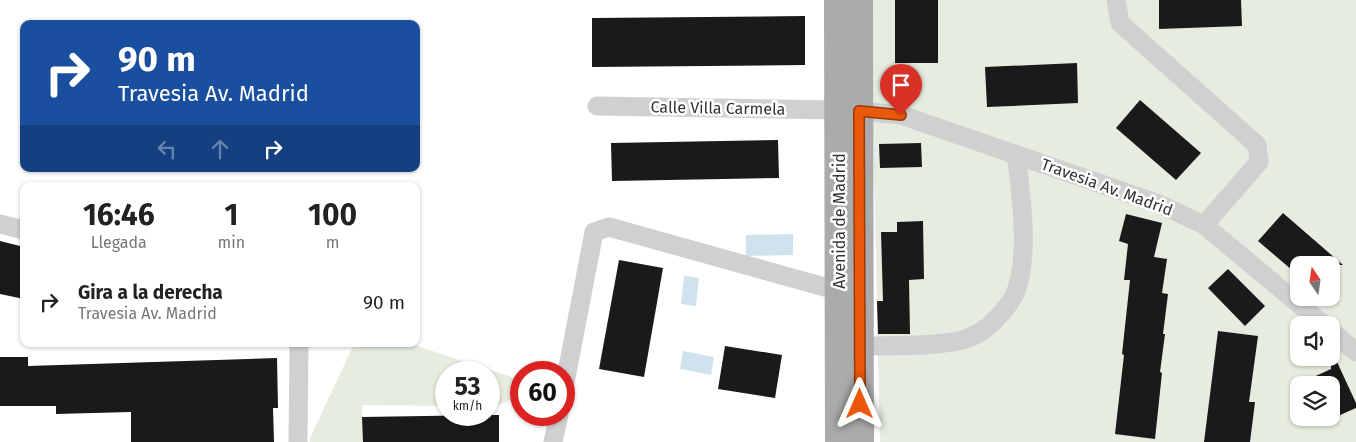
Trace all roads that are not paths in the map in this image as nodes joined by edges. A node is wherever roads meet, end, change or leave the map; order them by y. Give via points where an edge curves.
1 (838, 0) edge
2 (859, 0) edge
3 (1116, 0) edge
4 (598, 106) dead end
5 (849, 111) junction
6 (1016, 154) junction
7 (0, 224) edge
8 (1204, 225) junction
9 (20, 229) edge
10 (839, 291) junction
11 (1313, 316) edge
12 (1340, 339) edge
13 (860, 346) junction
14 (299, 347) edge
15 (1356, 352) edge
16 (569, 361) edge
17 (557, 426) edge
18 (298, 442) edge
19 (554, 442) edge
20 (840, 442) edge
21 (860, 442) edge

1 - 5 main road, Avenida de Madrid
2 - 5 main road, Avenida de Madrid
3 - 8 street via 1120,23 1257,146 1259,162
4 - 5 street, Calle Villa Carmela
5 - 6 street, Travesia Av. Madrid via 901,115
5 - 10 main road, Avenida de Madrid
5 - 13 main road, Avenida de Madrid
6 - 8 street, Travesia Av. Madrid via 1159,204
6 - 13 street via 1021,199 1021,269 1015,293 1006,309 990,326 960,340
7 - 9 street
8 - 11 street, Travesia Av. Madrid
10 - 16 street via 609,228 594,232
10 - 20 main road, Avenida de Madrid
12 - 15 street
13 - 21 main road, Avenida de Madrid
14 - 18 street
17 - 19 street

